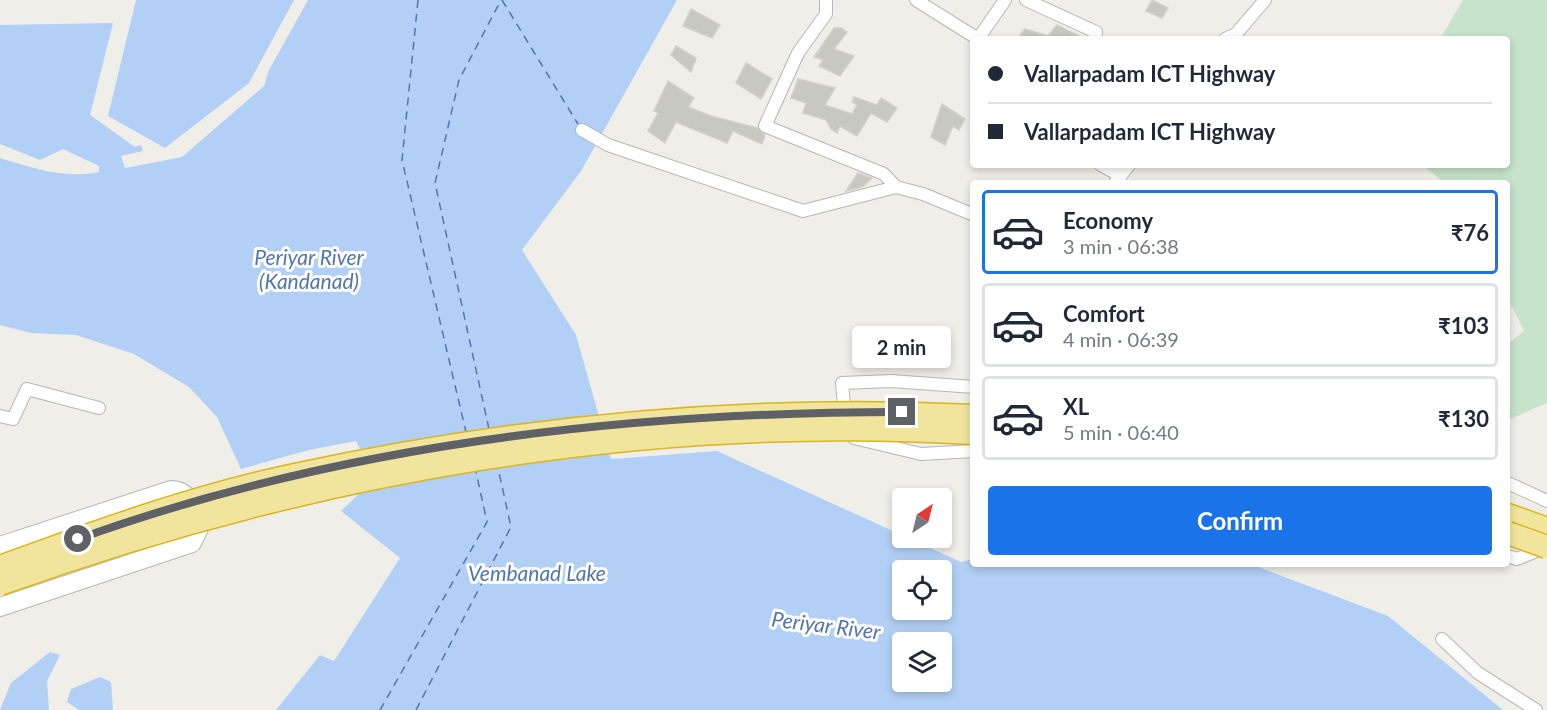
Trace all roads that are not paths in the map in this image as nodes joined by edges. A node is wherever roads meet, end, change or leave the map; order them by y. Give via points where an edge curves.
1 (826, 0) edge
2 (916, 0) edge
3 (1005, 0) edge
4 (1265, 0) edge
5 (1034, 2) edge
6 (973, 36) edge
7 (980, 36) edge
8 (1095, 36) edge
9 (1234, 36) edge
10 (582, 130) dead end
11 (1105, 168) edge
12 (1118, 179) edge
13 (896, 187) junction
14 (970, 213) edge
15 (970, 387) edge
16 (99, 408) dead end
17 (0, 416) edge
18 (970, 416) edge
19 (970, 442) edge
20 (970, 442) edge
21 (1510, 484) edge
22 (1547, 501) edge
23 (1510, 516) edge
24 (1547, 531) edge
25 (1510, 534) edge
26 (0, 546) edge
27 (1547, 547) edge
28 (1510, 557) edge
29 (0, 567) edge
30 (0, 584) edge
31 (0, 607) edge
32 (1442, 639) dead end
33 (1547, 706) edge
34 (1536, 710) edge
35 (1544, 710) edge

1 - 13 street via 826,14 798,53 765,126 884,174
2 - 6 street
3 - 7 street
4 - 9 street
5 - 8 street via 1096,32
10 - 13 street via 608,146 803,212
11 - 12 street
13 - 14 street
15 - 19 street via 891,381 842,383 846,436 921,454
16 - 17 street via 27,389 13,419
18 - 29 highway, bridge via 839,412 719,416 474,443 293,475 100,531
20 - 30 highway, bridge via 889,428 780,428 542,451 410,470 172,526
21 - 22 street
23 - 24 highway
24 - 28 street via 1539,550 1517,559
25 - 27 highway, bridge
26 - 31 street via 171,490 188,496 200,526 192,543
32 - 34 street via 1478,673
33 - 35 street

